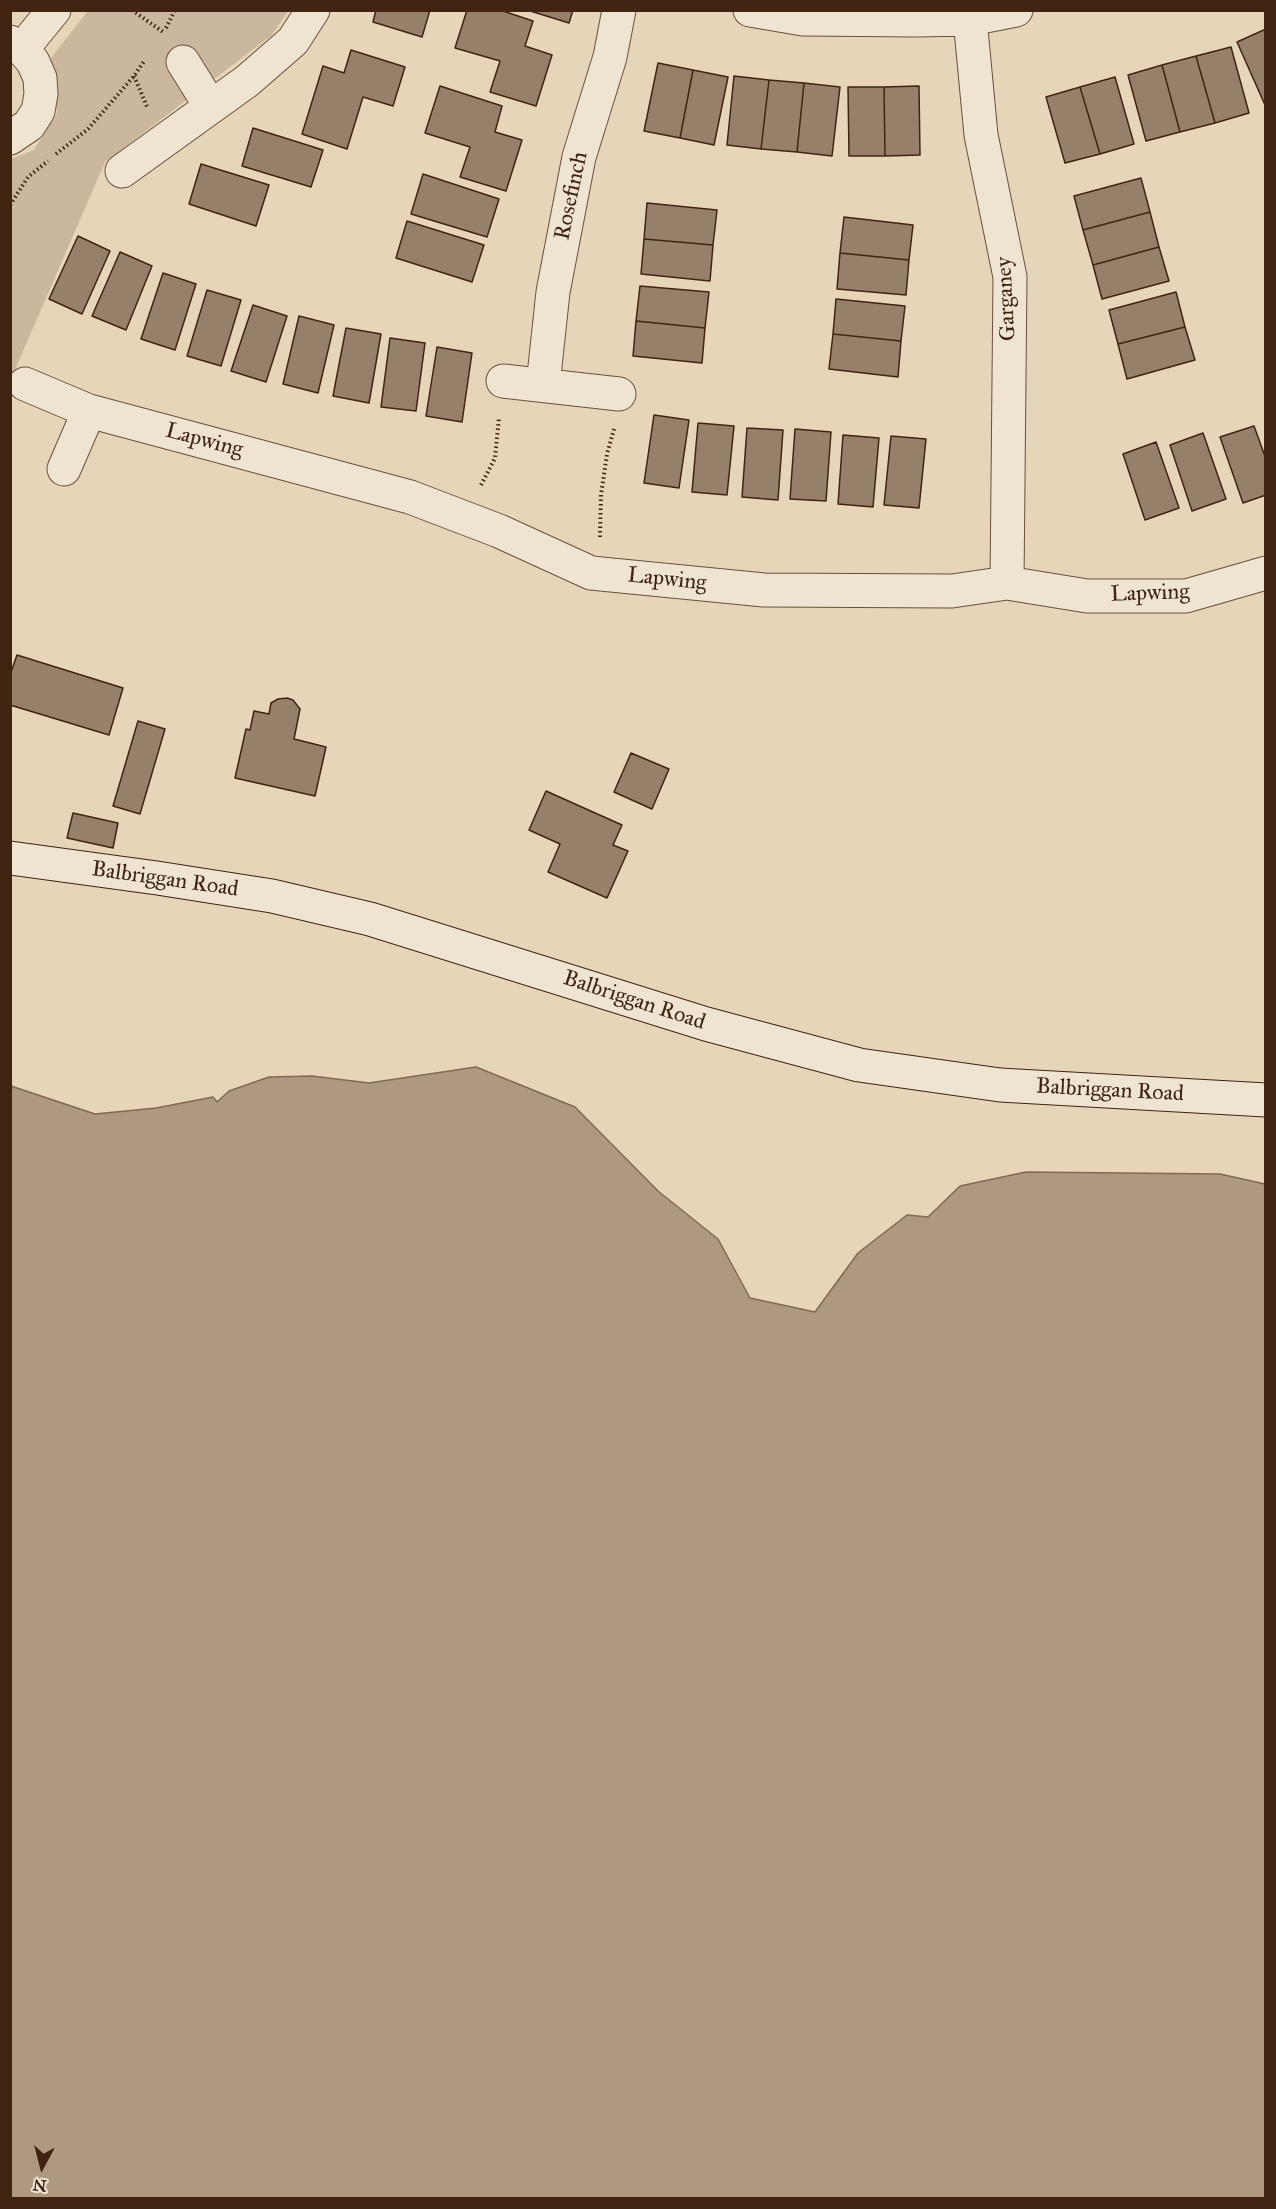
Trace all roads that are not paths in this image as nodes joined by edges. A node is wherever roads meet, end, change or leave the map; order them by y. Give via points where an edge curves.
1 (54, 10) edge
2 (313, 10) edge
3 (619, 10) edge
4 (750, 10) edge
5 (1017, 10) edge
6 (970, 19) junction
7 (16, 46) edge
8 (183, 62) dead end
9 (211, 106) junction
10 (10, 138) edge
11 (122, 171) dead end
12 (503, 381) road end
13 (25, 384) dead end
14 (543, 385) junction
15 (619, 394) road end
16 (90, 411) junction
17 (64, 469) dead end
18 (1266, 573) edge
19 (1007, 583) junction
20 (10, 858) edge
21 (1266, 1100) edge

1 - 7 street
2 - 9 street via 293,41
3 - 14 street, Rosefinch via 579,157 553,292
4 - 6 street via 804,20
5 - 6 street
6 - 19 street, Garganey via 981,135 1010,276
7 - 10 street via 33,62 41,94 38,111 29,125
8 - 9 street
9 - 11 street
12 - 14 street
13 - 16 street, Lapwing
14 - 15 street
16 - 17 street
16 - 19 street, Lapwing via 410,497 591,573 764,590 952,591
18 - 19 street, Lapwing via 1186,596 1087,596
20 - 21 street, Balbriggan Road via 272,896 370,919 706,1024 859,1065 999,1085

